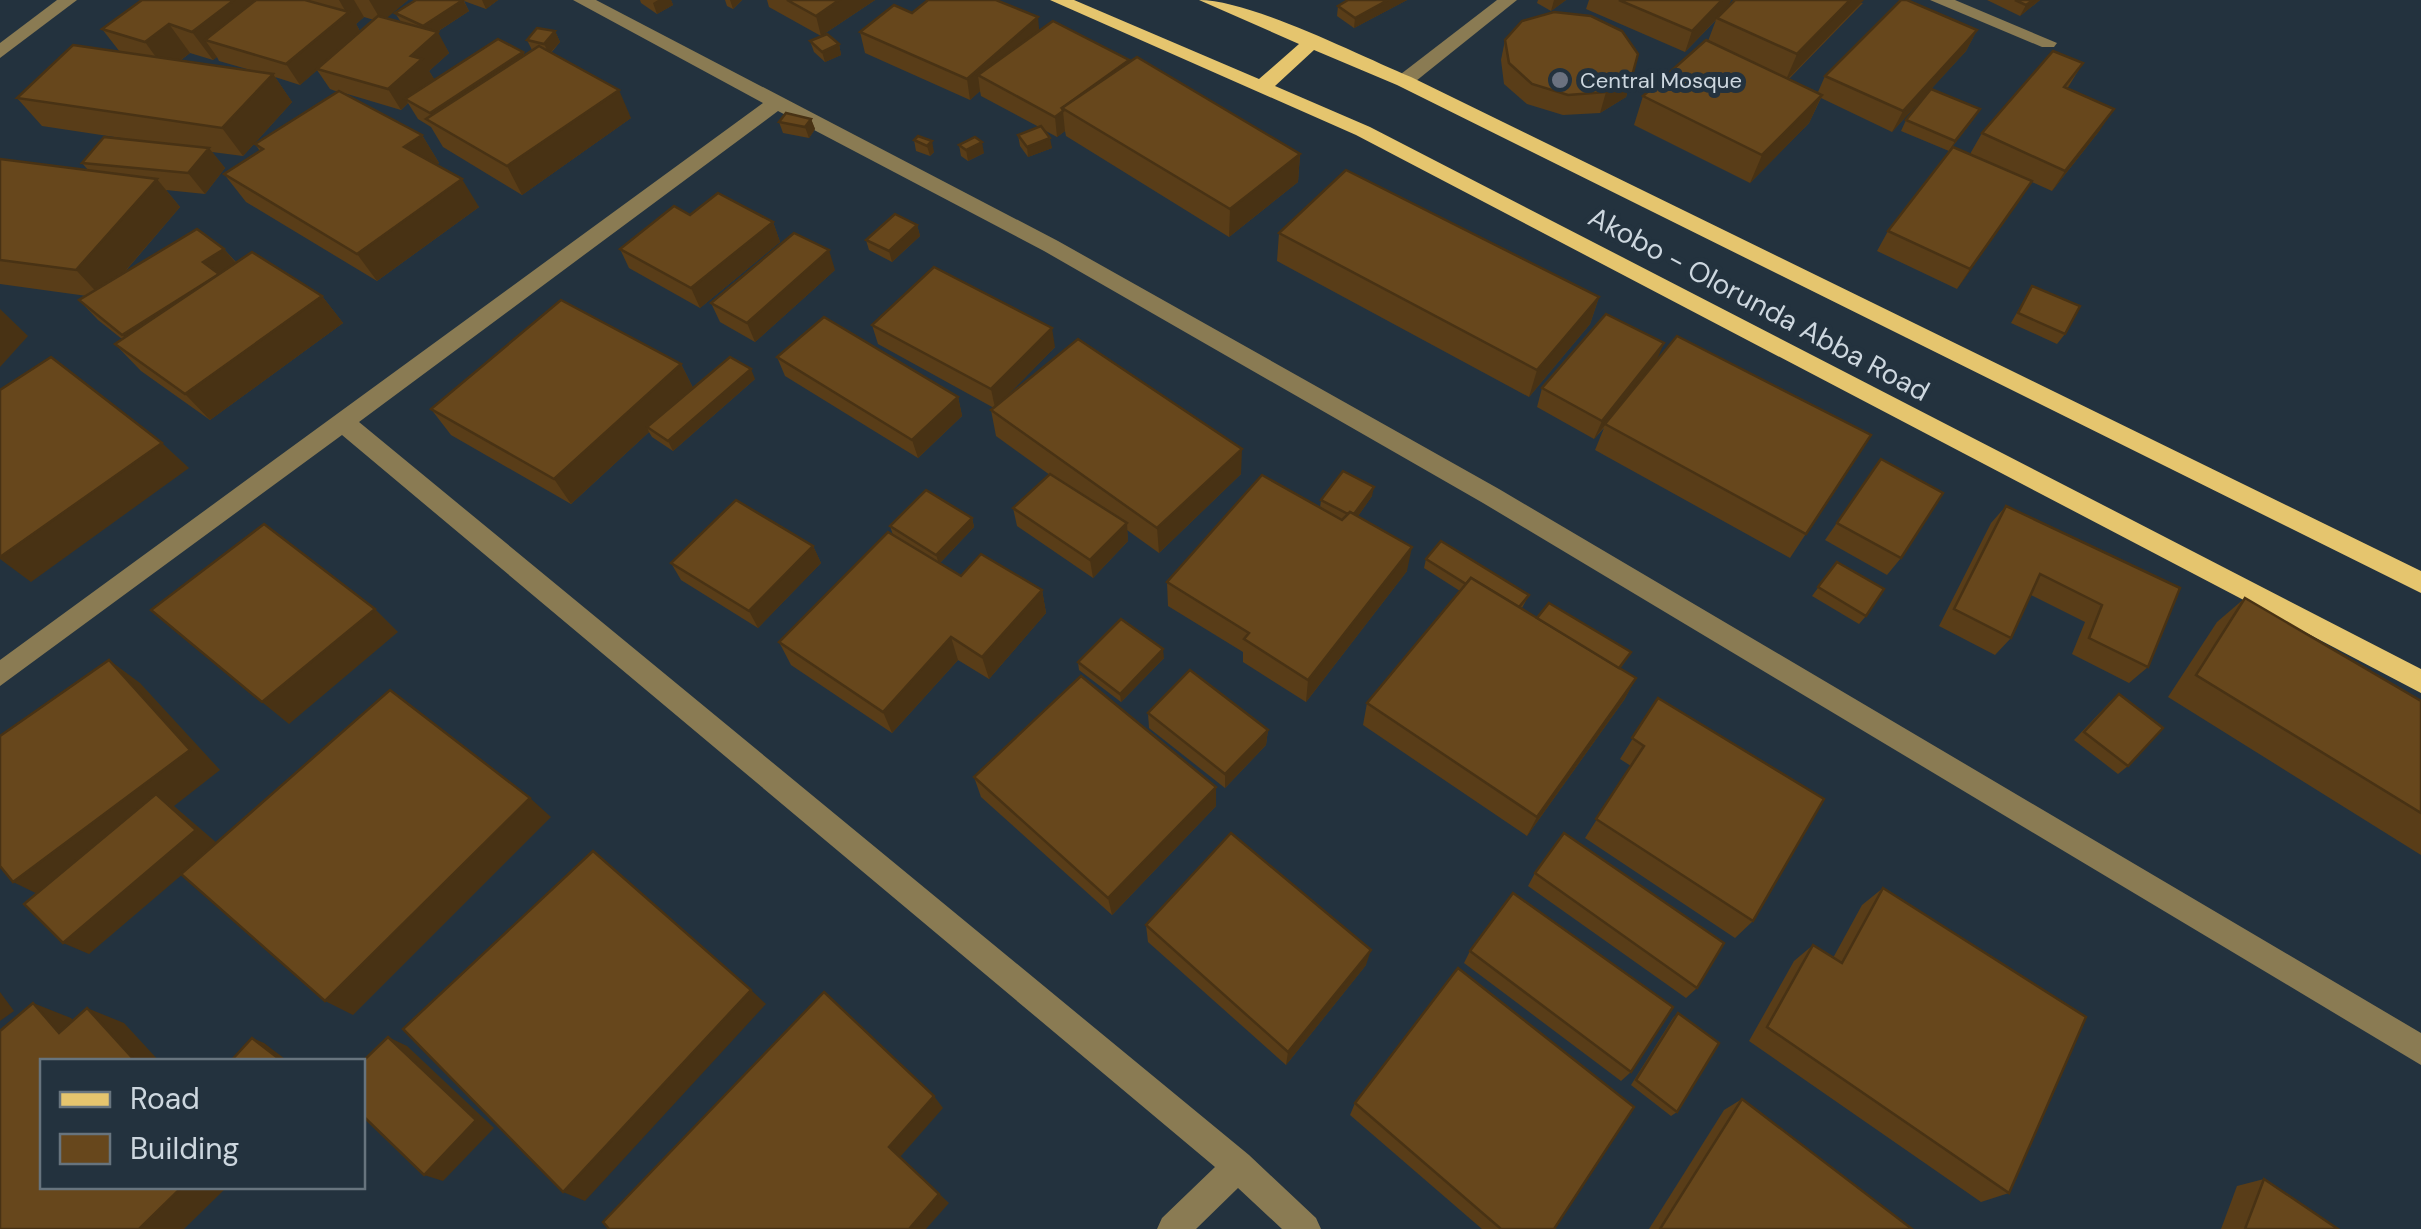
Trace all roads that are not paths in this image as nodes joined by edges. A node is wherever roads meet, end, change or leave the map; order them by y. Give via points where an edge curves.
1 (68, 0) edge
2 (582, 0) edge
3 (1059, 0) edge
4 (1208, 0) edge
5 (1508, 0) edge
6 (1939, 0) edge
7 (1312, 42) junction
8 (2048, 43) dead end
9 (0, 52) edge
10 (1404, 82) junction
11 (1262, 87) junction
12 (778, 102) junction
13 (344, 423) junction
14 (2421, 582) edge
15 (0, 675) edge
16 (2420, 679) edge
17 (2421, 1050) edge
18 (1238, 1166) junction
19 (1173, 1229) edge
20 (1305, 1229) edge

1 - 9 street
2 - 12 street
3 - 11 main road, Akobo - Olorunda Abba Road
4 - 7 main road, Akobo - Olorunda Abba Road
5 - 10 street
6 - 8 street
7 - 10 main road, Akobo - Olorunda Abba Road
7 - 11 main road
10 - 14 main road, Akobo - Olorunda Abba Road
11 - 16 main road, Akobo - Olorunda Abba Road via 1363,131
12 - 13 street
12 - 17 street via 1051,246 1457,477
13 - 15 street
13 - 18 street
18 - 19 street
18 - 20 street

